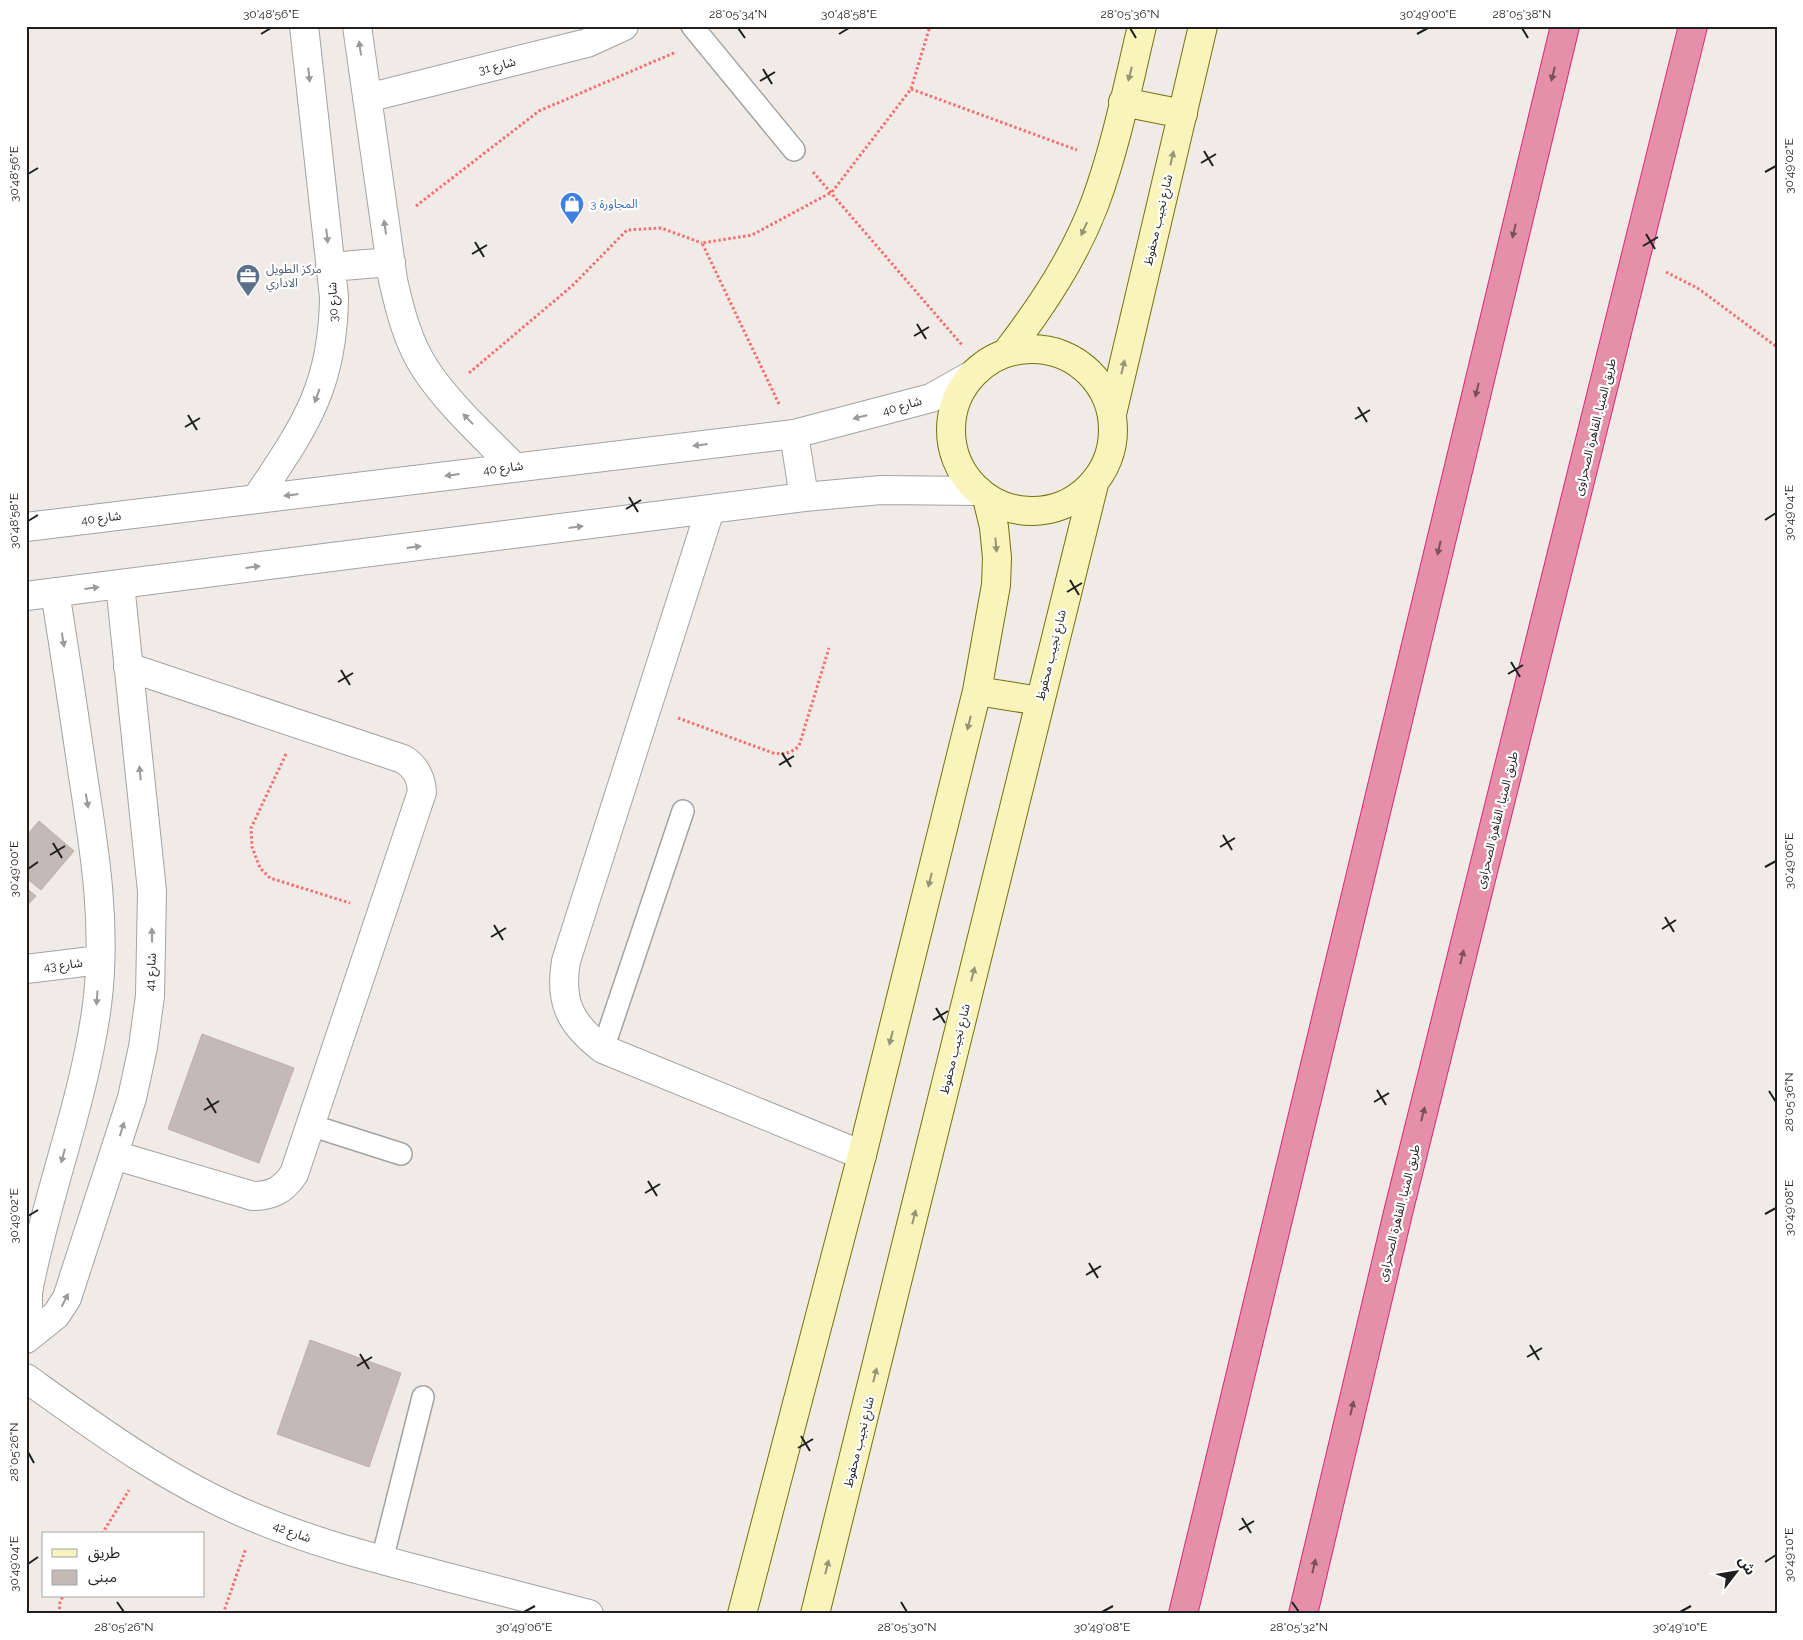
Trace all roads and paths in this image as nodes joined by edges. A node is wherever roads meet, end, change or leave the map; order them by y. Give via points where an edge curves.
1 (304, 26) edge
2 (357, 26) edge
3 (624, 26) edge
4 (930, 26) edge
5 (1142, 26) edge
6 (1203, 26) edge
7 (1565, 26) edge
8 (1693, 26) edge
9 (698, 33) edge
10 (911, 88) junction
11 (367, 98) junction
12 (1123, 102) junction
13 (1183, 114) junction
14 (794, 150) dead end
15 (1109, 161) junction
16 (832, 192) junction
17 (386, 229) junction
18 (702, 243) junction
19 (1637, 257) junction
20 (391, 262) junction
21 (330, 267) junction
22 (1777, 347) edge
23 (1006, 352) junction
24 (976, 371) junction
25 (444, 394) junction
26 (1112, 414) junction
27 (794, 434) junction
28 (514, 467) junction
29 (1094, 484) junction
30 (983, 494) junction
31 (804, 497) junction
32 (256, 499) junction
33 (710, 510) junction
34 (26, 527) edge
35 (120, 584) junction
36 (55, 592) junction
37 (26, 596) edge
38 (829, 648) dead end
39 (128, 666) junction
40 (977, 691) junction
41 (1040, 701) junction
42 (647, 706) junction
43 (300, 725) junction
44 (683, 811) dead end
45 (382, 912) junction
46 (100, 960) junction
47 (26, 969) edge
48 (603, 1049) junction
49 (310, 1125) junction
50 (401, 1154) dead end
51 (114, 1155) junction
52 (862, 1155) junction
53 (29, 1336) edge
54 (26, 1378) edge
55 (423, 1397) dead end
56 (146, 1462) junction
57 (257, 1519) junction
58 (103, 1532) edge
59 (382, 1560) junction
60 (62, 1598) edge
61 (58, 1614) edge
62 (223, 1614) edge
63 (589, 1614) edge
64 (742, 1614) edge
65 (815, 1614) edge
66 (1183, 1614) edge
67 (1303, 1614) edge

1 -> 21 street, شارع 30
11 -> 2 street
3 - 11 street, شارع 31 via 587,43
4 - 10 path
5 -> 12 street
6 - 13 street, شارع نجيب محفوظ
7 -> 66 highway
8 - 19 highway, طريق المنيا, القاهرة الصحراوى
9 - 14 lane
9 - 17 path via 539,111
10 - 15 path
10 - 16 path
17 -> 11 street
12 - 13 street
12 - 15 street
26 -> 13 street, شارع نجيب محفوظ
15 -> 23 street via 1077,244 1042,304
16 - 18 path via 752,235
16 - 24 path
17 - 20 street
18 - 25 path via 661,228 627,230 572,286
18 - 27 path
19 - 22 path via 1699,289
67 -> 19 highway, طريق المنيا, القاهرة الصحراوى via 1401,1203
20 - 21 street
20 - 25 street via 400,311 410,341
21 -> 32 street, شارع 30 via 334,325 324,379 302,430
23 - 24 street
23 - 26 street via 1044,349 1075,362 1095,378 1106,395
24 -> 27 street, شارع 40 via 930,398
24 - 30 street via 959,394 952,414 951,435 955,456 965,475
28 -> 25 street
26 - 29 street via 1114,433 1111,451
27 -> 28 street, شارع 40
27 - 31 street
28 -> 32 street, شارع 40
29 - 30 street via 1062,506 1043,511 1023,511 1004,506
29 - 41 street, شارع نجيب محفوظ
30 - 31 street via 881,490
30 -> 40 street via 994,528 997,558 996,585
31 - 33 street
32 - 34 street, شارع 40
35 -> 33 street
33 - 42 street
36 -> 35 street
35 - 39 street, شارع 41
36 - 37 street
36 -> 46 street, شارع 41 via 95,852
38 - 42 path via 799,746 782,755
39 - 43 street
51 -> 39 street, شارع 41 via 132,1098 143,1047 150,996 152,944 150,874
40 - 41 street
40 -> 52 street
65 -> 41 street, شارع نجيب محفوظ
42 - 48 street via 562,981 565,1002 573,1021 586,1037
43 - 45 street via 402,759 418,773 422,792
43 - 45 path via 252,828 252,847 260,868 270,878
44 - 48 lane
45 - 49 street
46 - 47 street, شارع 43
46 -> 53 street, شارع 41 via 88,1056 28,1292
48 - 52 street
49 - 50 lane
49 - 51 street via 294,1174 277,1192 265,1196 253,1196
53 -> 51 street, شارع 41 via 56,1316 67,1298
52 - 64 street
54 - 56 street, شارع 42
55 - 59 lane
56 - 57 street, شارع 42 via 195,1490
56 - 58 path
57 - 59 street, شارع 42 via 312,1540
57 - 62 path
59 - 63 street, شارع 42
60 - 61 path

